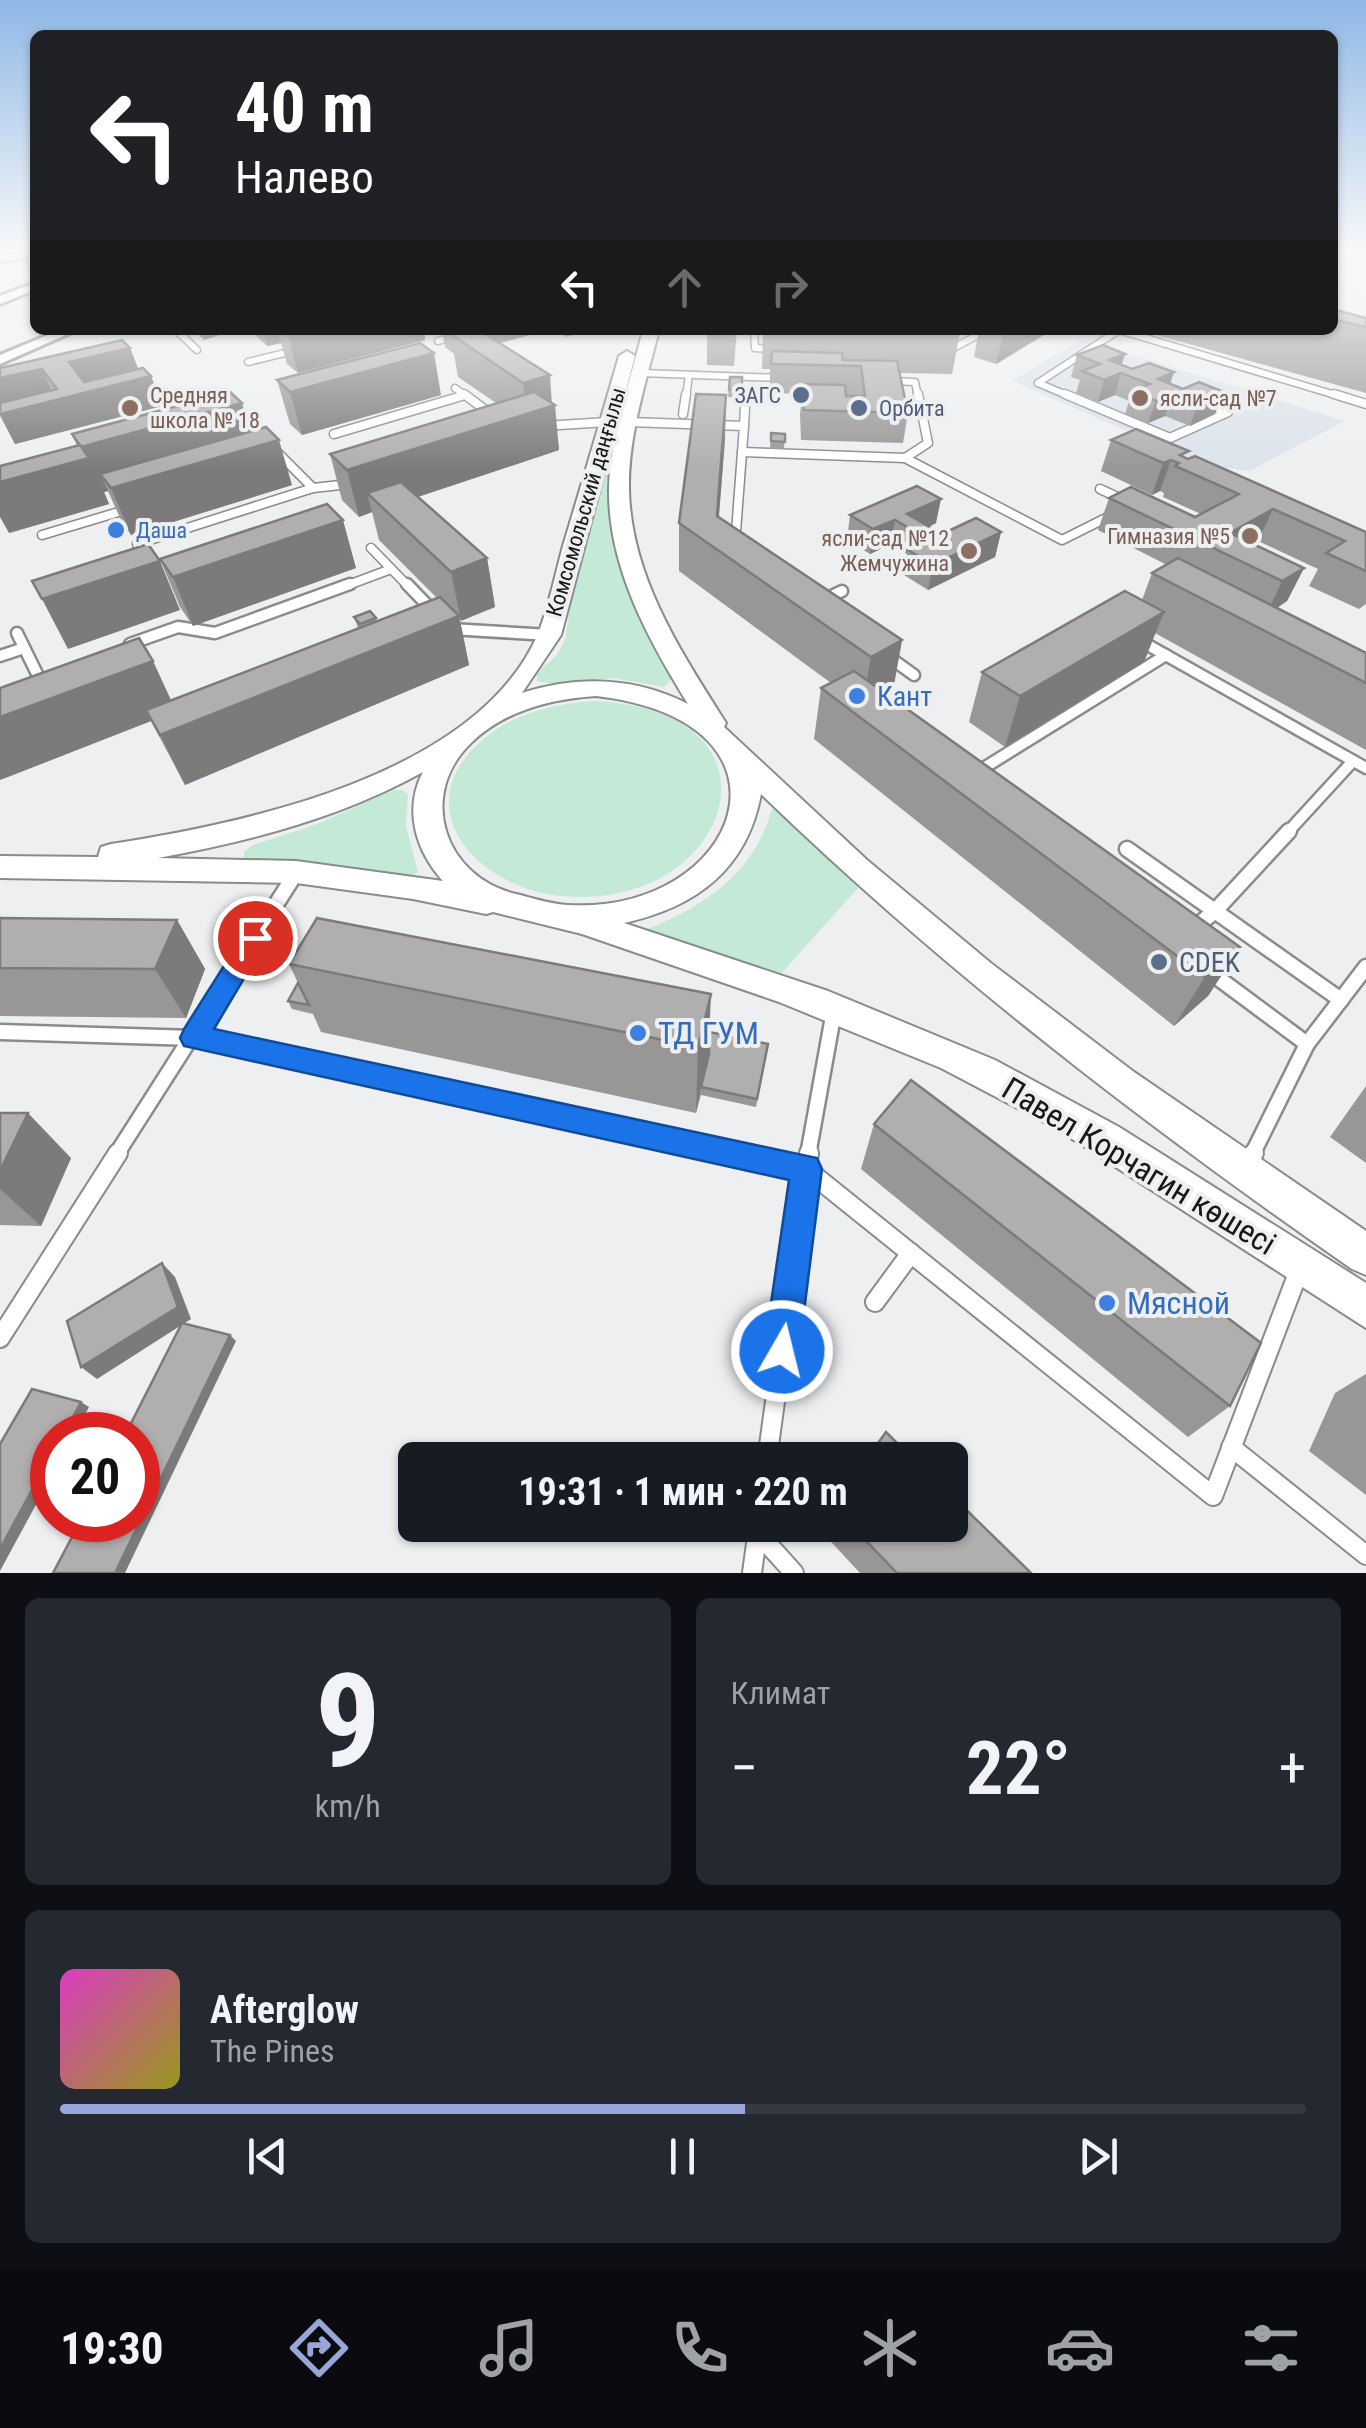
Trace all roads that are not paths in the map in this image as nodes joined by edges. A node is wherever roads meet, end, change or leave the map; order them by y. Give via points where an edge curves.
1 (58, 335) edge
2 (181, 335) edge
3 (460, 335) edge
4 (633, 335) edge
5 (650, 335) edge
6 (754, 335) edge
7 (978, 335) edge
8 (1112, 335) edge
9 (1136, 335) edge
10 (438, 341) dead end
11 (302, 348) dead end
12 (794, 349) edge
13 (196, 350) dead end
14 (928, 351) edge
15 (240, 355) dead end
16 (1080, 356) junction
17 (0, 360) edge
18 (1098, 363) edge
19 (641, 374) junction
20 (689, 375) junction
21 (783, 378) edge
22 (877, 381) edge
23 (454, 388) dead end
24 (465, 395) junction
25 (1191, 398) edge
26 (1366, 404) edge
27 (745, 407) dead end
28 (683, 414) dead end
29 (619, 422) junction
30 (503, 423) edge
31 (534, 426) edge
32 (744, 426) junction
33 (334, 434) dead end
34 (268, 443) edge
35 (276, 451) junction
36 (742, 452) junction
37 (257, 457) edge
38 (905, 458) junction
39 (355, 483) edge
40 (313, 488) junction
41 (1100, 489) dead end
42 (152, 502) edge
43 (42, 535) dead end
44 (137, 544) edge
45 (371, 548) dead end
46 (735, 551) edge
47 (392, 569) junction
48 (842, 592) dead end
49 (828, 615) edge
50 (451, 629) junction
51 (1120, 629) edge
52 (18, 633) dead end
53 (549, 635) junction
54 (433, 636) edge
55 (126, 646) edge
56 (24, 648) junction
57 (885, 655) edge
58 (1166, 655) junction
59 (0, 656) edge
60 (56, 671) edge
61 (914, 675) dead end
62 (38, 677) junction
63 (47, 694) edge
64 (489, 716) junction
65 (464, 735) junction
66 (728, 744) junction
67 (1353, 761) junction
68 (1366, 768) edge
69 (958, 784) edge
70 (1128, 849) dead end
71 (0, 867) edge
72 (35, 867) junction
73 (296, 872) junction
74 (505, 906) junction
75 (1215, 911) junction
76 (566, 917) junction
77 (1174, 945) edge
78 (1203, 967) edge
79 (1366, 967) edge
80 (1341, 1000) junction
81 (834, 1007) junction
82 (0, 1032) edge
83 (194, 1038) junction
84 (1306, 1044) junction
85 (806, 1169) junction
86 (1244, 1172) junction
87 (910, 1253) junction
88 (1366, 1255) edge
89 (1301, 1266) junction
90 (876, 1302) dead end
91 (1366, 1307) edge
92 (3, 1327) edge
93 (769, 1442) edge
94 (1231, 1447) junction
95 (756, 1542) edge
96 (769, 1542) edge
97 (1366, 1555) edge
98 (752, 1573) edge
99 (794, 1573) edge

1 - 17 street
2 - 13 lane
3 - 10 lane
4 - 29 street, Комсомольский даңғылы
5 - 19 street, Комсомольский даңғылы
6 - 12 lane via 755,348
7 - 14 lane via 948,352
8 - 16 lane
9 - 26 lane
11 - 15 lane via 251,365
16 - 18 lane
16 - 25 lane via 1038,382 1170,438 1228,412
19 - 20 lane
19 - 29 street, Комсомольский даңғылы
20 - 21 lane
20 - 28 lane
22 - 38 lane via 915,382 928,443
23 - 24 lane
24 - 30 lane
24 - 33 lane
27 - 32 lane
29 - 31 lane
29 - 32 lane
29 - 53 street, Комсомольский даңғылы
29 - 66 street, Комсомольский даңғылы via 620,489 632,564 672,658
32 - 36 lane
34 - 35 lane
35 - 37 lane
35 - 40 lane
36 - 38 lane
36 - 46 lane
38 - 41 lane via 1062,540 1133,504
39 - 40 lane
40 - 44 lane
42 - 43 lane
45 - 47 lane
47 - 50 lane
47 - 55 lane via 214,633 178,628
48 - 49 lane via 813,605
50 - 53 lane
50 - 54 lane
51 - 58 lane
52 - 56 lane
53 - 64 street, Комсомольский даңғылы
56 - 59 lane
56 - 62 lane
57 - 61 lane
58 - 67 lane
58 - 69 lane
60 - 62 lane
62 - 63 lane
64 - 65 street
64 - 66 street via 558,692 614,690 667,701 698,716
65 - 72 street via 352,796 286,822
65 - 74 street via 440,762 427,792 427,825 440,857 466,885
66 - 76 street via 745,782 744,814 730,846 703,876 664,899 617,914
66 - 86 street, Павел Корчагин көшесі via 978,972
67 - 68 lane
67 - 75 lane
70 - 75 lane
71 - 72 street
72 - 73 street
73 - 74 street
73 - 83 lane
74 - 76 street
75 - 77 lane
75 - 80 lane
76 - 81 street, Павел Корчагин көшесі
78 - 84 lane
79 - 80 lane
80 - 84 lane
81 - 85 lane
81 - 89 street, Павел Корчагин көшесі via 1065,1114
82 - 83 lane
83 - 85 lane
83 - 92 lane
84 - 86 lane
85 - 87 lane
85 - 93 lane
86 - 88 street, Павел Корчагин көшесі
87 - 90 lane
87 - 94 lane via 1212,1496
89 - 91 street, Павел Корчагин көшесі
89 - 94 lane
94 - 97 lane
95 - 98 lane
96 - 99 lane

